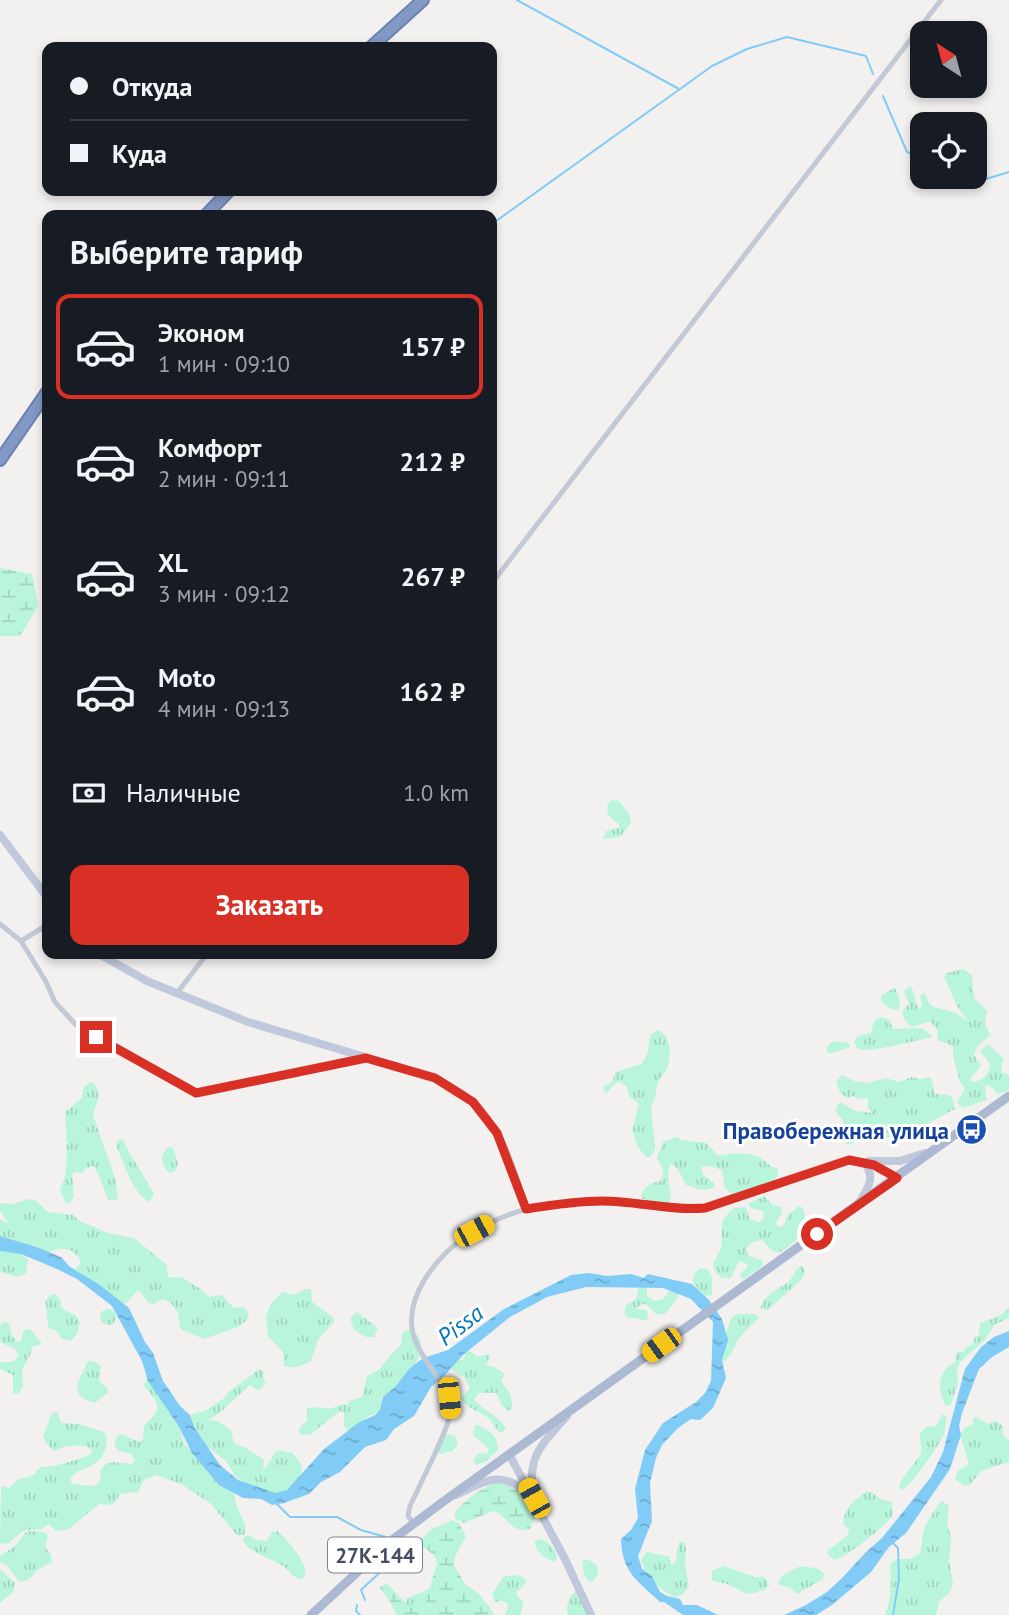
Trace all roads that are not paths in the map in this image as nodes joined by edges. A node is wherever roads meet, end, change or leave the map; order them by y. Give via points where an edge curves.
1 (423, 0) edge
2 (941, 0) edge
3 (377, 42) edge
4 (224, 196) edge
5 (211, 210) edge
6 (42, 399) edge
7 (0, 459) edge
8 (497, 577) edge
9 (0, 835) edge
10 (42, 890) edge
11 (0, 924) edge
12 (42, 928) edge
13 (21, 941) junction
14 (107, 959) edge
15 (203, 959) edge
16 (177, 993) junction
17 (366, 1058) junction
18 (1009, 1096) edge
19 (937, 1148) junction
20 (862, 1161) junction
21 (897, 1178) junction
22 (856, 1207) junction
23 (526, 1209) junction
24 (573, 1408) junction
25 (509, 1454) junction
26 (534, 1498) junction
27 (444, 1501) junction
28 (414, 1524) junction
29 (311, 1615) edge
30 (591, 1615) edge

1 - 3 highway
2 - 8 street
4 - 5 highway
6 - 7 highway
9 - 10 street
11 - 13 street
12 - 13 street
13 - 17 street via 55,1002 76,1026 196,1093
14 - 16 street
15 - 16 street
16 - 17 street via 248,1022
17 - 23 street via 435,1078 473,1102 497,1133
18 - 19 main road, 27К-144
19 - 20 street via 900,1161
19 - 21 main road, 27К-144
20 - 21 street
20 - 22 street via 869,1168 871,1181
20 - 23 street via 839,1162 705,1208 602,1201
21 - 22 main road, 27К-144
22 - 24 main road, 27К-144
23 - 28 street via 474,1231 439,1261 421,1288 411,1316 420,1351 449,1398 450,1416 411,1506 408,1516
24 - 25 main road, 27К-144
24 - 26 street via 532,1462
25 - 26 street
25 - 27 main road, 27К-144
26 - 27 street via 498,1478
26 - 30 street
27 - 28 main road, 27К-144
28 - 29 main road, 27К-144

